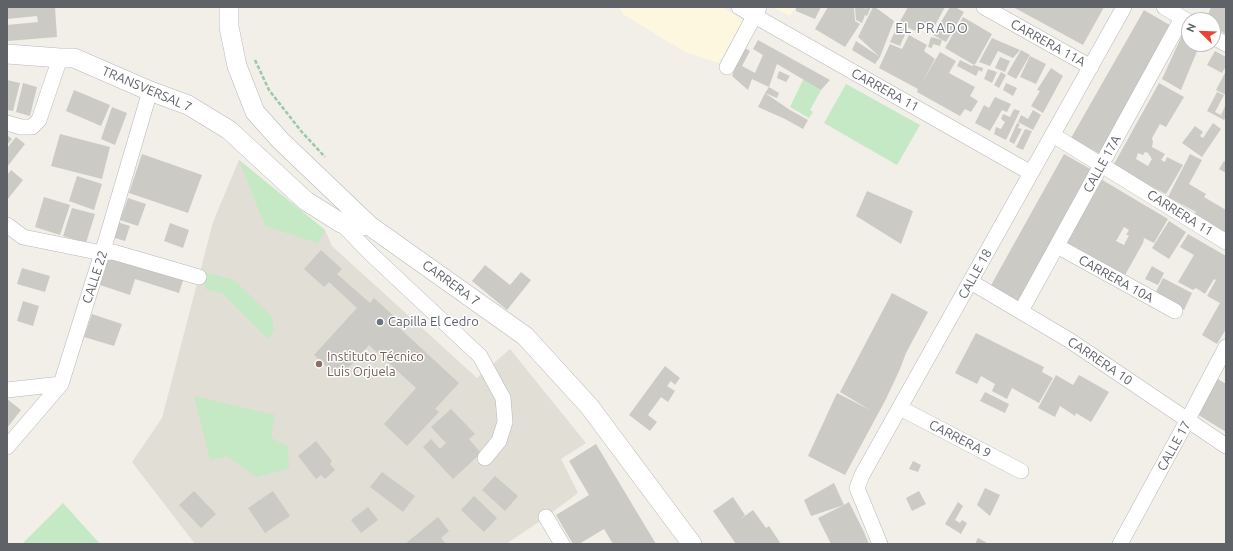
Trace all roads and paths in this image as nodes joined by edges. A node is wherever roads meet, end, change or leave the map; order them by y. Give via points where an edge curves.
1 (229, 7) edge
2 (739, 7) edge
3 (984, 7) edge
4 (1124, 7) edge
5 (1164, 7) edge
6 (756, 12) edge
7 (1181, 17) edge
8 (1181, 29) edge
9 (7, 54) edge
10 (253, 56) dead end
11 (60, 58) junction
12 (727, 67) dead end
13 (1091, 67) junction
14 (150, 91) junction
15 (7, 123) edge
16 (1053, 135) junction
17 (326, 158) dead end
18 (1102, 165) junction
19 (1031, 173) junction
20 (341, 224) junction
21 (7, 225) edge
22 (370, 226) junction
23 (1226, 242) edge
24 (1057, 246) junction
25 (102, 253) junction
26 (198, 277) dead end
27 (971, 282) junction
28 (1021, 311) junction
29 (1175, 311) dead end
30 (1226, 346) edge
31 (61, 384) junction
32 (7, 390) edge
33 (900, 408) junction
34 (1187, 421) junction
35 (1226, 446) edge
36 (7, 447) edge
37 (485, 458) dead end
38 (1021, 471) dead end
39 (546, 517) dead end
40 (562, 544) edge
41 (692, 544) edge
42 (880, 544) edge
43 (1120, 544) edge

1 - 22 street, CARRERA 7 via 229,27 237,66 256,112 280,140
2 - 6 street, CARRERA 11
3 - 13 street, CARRERA 11A
4 - 13 street, CALLE 18
5 - 7 street
6 - 12 street
6 - 19 street, CARRERA 11
8 - 18 street, CALLE 17A
9 - 11 street, TRANSVERSAL 7
10 - 17 path via 269,90
11 - 14 street, TRANSVERSAL 7 via 74,58
11 - 15 street via 39,120 32,127
13 - 16 street, CALLE 18
14 - 20 street, TRANSVERSAL 7 via 188,105 229,130 306,200
14 - 25 street, CALLE 22
16 - 18 street, CARRERA 11
16 - 19 street, CALLE 18
18 - 23 street, CARRERA 11
18 - 24 street, CALLE 17A
19 - 27 street, CALLE 18
20 - 22 street
20 - 37 street via 480,356 503,398 505,422 499,441
21 - 25 street via 23,237
22 - 41 street, CARRERA 7 via 525,336 590,406
24 - 28 street, CALLE 17A
24 - 29 street, CARRERA 10A
25 - 26 street via 113,252
25 - 31 street, CALLE 22
27 - 28 street, CARRERA 10
27 - 33 street, CALLE 18
28 - 34 street, CARRERA 10 via 1134,383
30 - 34 street, CALLE 17
31 - 32 street
31 - 36 street, CALLE 22
33 - 38 street, CARRERA 9
33 - 42 street, CALLE 18 via 857,488
34 - 35 street, CARRERA 10
34 - 43 street, CALLE 17
39 - 40 street

